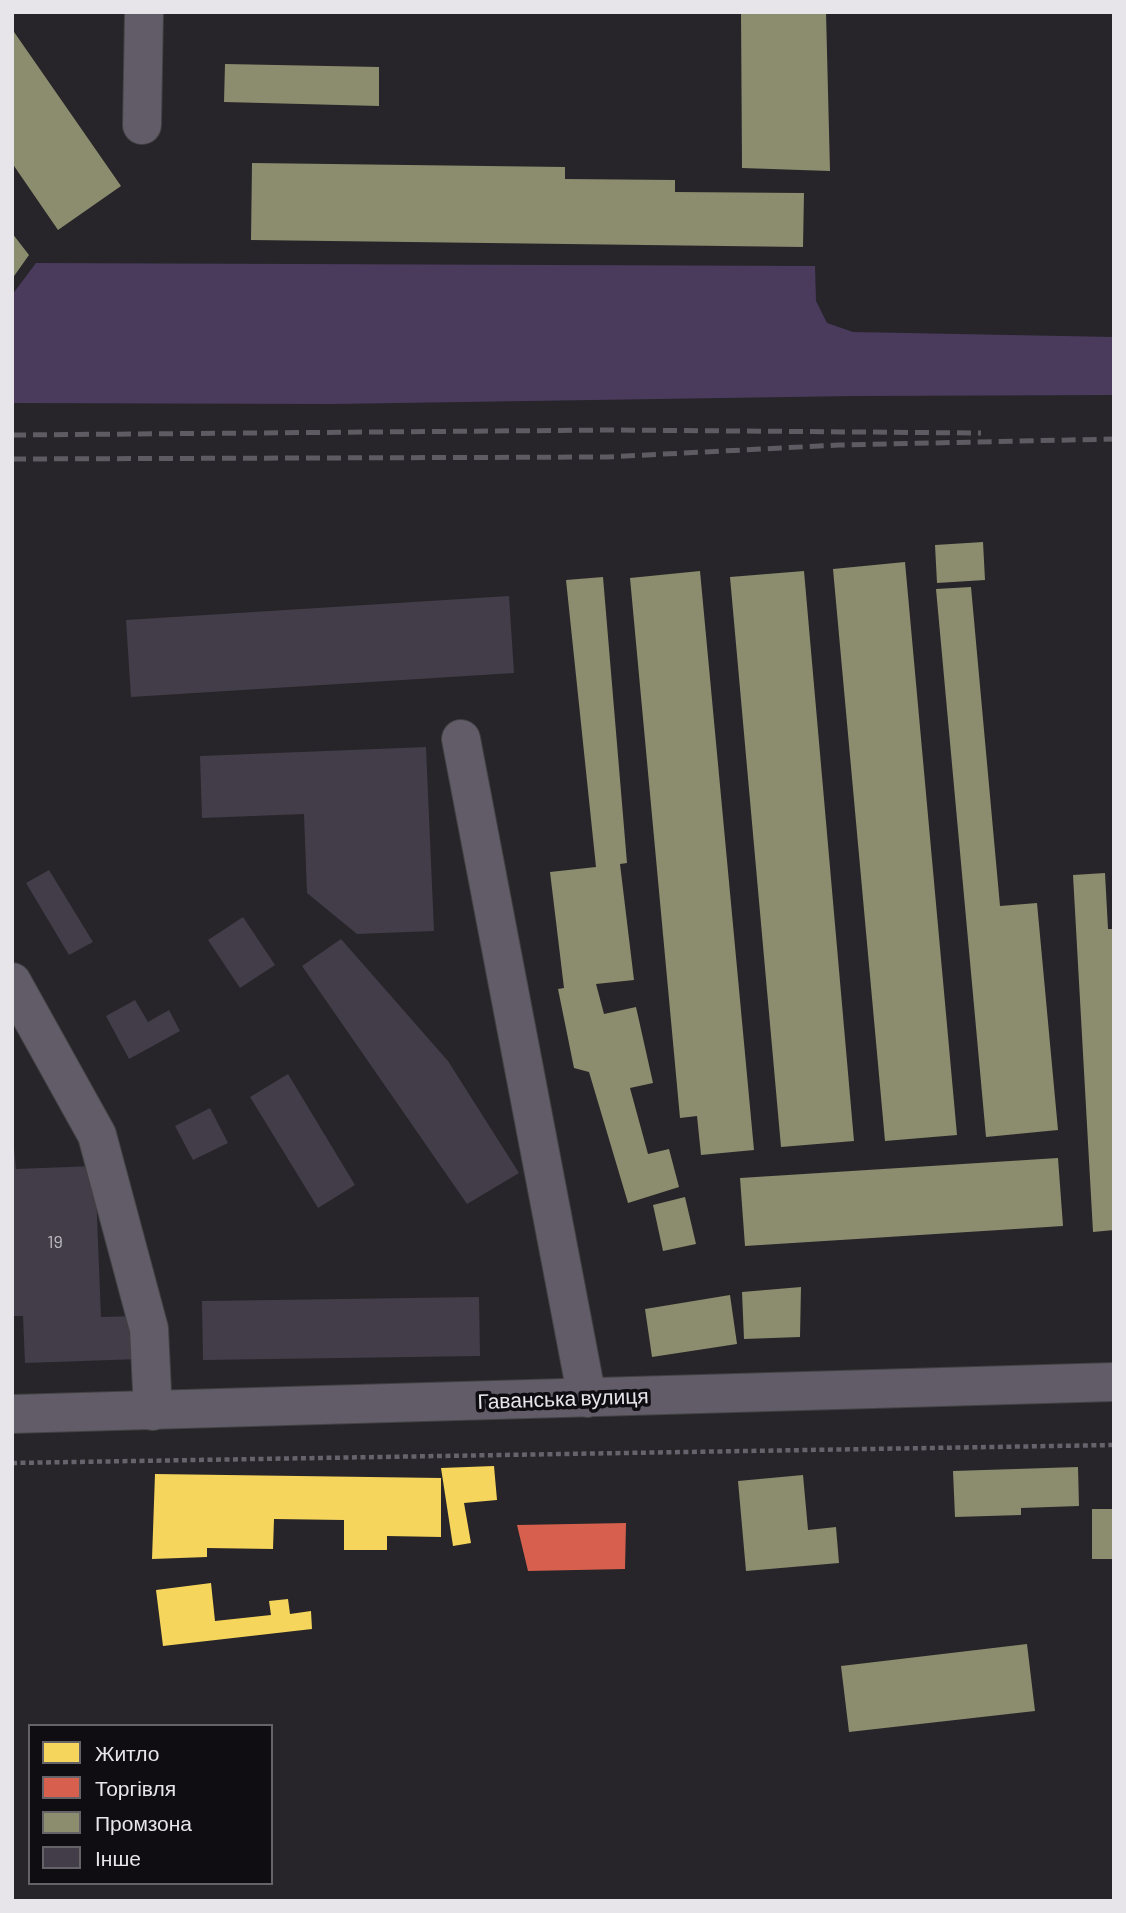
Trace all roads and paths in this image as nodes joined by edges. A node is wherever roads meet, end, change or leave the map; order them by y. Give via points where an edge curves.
1 (144, 12) edge
2 (142, 125) dead end
3 (461, 739) dead end
4 (12, 982) edge
5 (1114, 1382) edge
6 (587, 1398) junction
7 (153, 1411) junction
8 (12, 1414) edge
9 (1114, 1445) edge
10 (12, 1463) edge

1 - 2 street
3 - 6 street
4 - 7 street via 97,1135 149,1329
5 - 6 street, Гаванська вулиця
6 - 7 street, Гаванська вулиця
7 - 8 street, Гаванська вулиця
9 - 10 path

